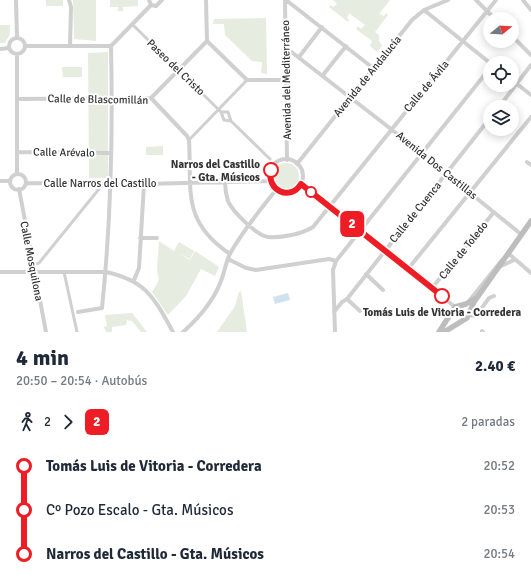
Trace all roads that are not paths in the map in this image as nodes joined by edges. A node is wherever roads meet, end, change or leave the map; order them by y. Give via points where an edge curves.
1 (16, 0) edge
2 (69, 0) edge
3 (149, 0) edge
4 (162, 0) edge
5 (206, 0) edge
6 (285, 0) edge
7 (448, 0) edge
8 (476, 0) edge
9 (496, 0) edge
10 (523, 0) edge
11 (151, 5) junction
12 (424, 10) junction
13 (531, 10) edge
14 (488, 12) joint
15 (483, 18) edge
16 (133, 25) junction
17 (322, 27) junction
18 (16, 38) junction
19 (207, 41) junction
20 (463, 42) junction
21 (519, 43) edge
22 (25, 46) junction
23 (70, 46) junction
24 (111, 46) junction
25 (346, 46) junction
26 (285, 47) junction
27 (9, 48) junction
28 (0, 49) edge
29 (16, 54) junction
30 (531, 55) edge
31 (299, 57) junction
32 (483, 58) edge
33 (531, 65) edge
34 (374, 68) junction
35 (179, 70) junction
36 (323, 75) junction
37 (483, 77) edge
38 (248, 80) junction
39 (286, 80) junction
40 (519, 81) edge
41 (519, 86) edge
42 (511, 92) edge
43 (531, 95) edge
44 (350, 97) junction
45 (17, 98) junction
46 (112, 98) junction
47 (151, 98) junction
48 (504, 100) edge
49 (220, 110) junction
50 (531, 117) edge
51 (231, 121) junction
52 (483, 127) edge
53 (391, 129) junction
54 (189, 140) junction
55 (18, 152) junction
56 (111, 153) junction
57 (422, 154) junction
58 (270, 159) dead end
59 (287, 160) junction
60 (297, 164) junction
61 (446, 173) junction
62 (17, 174) junction
63 (0, 181) edge
64 (10, 181) junction
65 (270, 181) junction
66 (225, 182) junction
67 (26, 183) junction
68 (189, 183) junction
69 (103, 184) junction
70 (110, 184) junction
71 (144, 184) junction
72 (301, 184) junction
73 (19, 190) junction
74 (276, 190) junction
75 (470, 192) junction
76 (329, 206) junction
77 (494, 212) junction
78 (531, 221) edge
79 (248, 224) junction
80 (360, 231) junction
81 (522, 234) junction
82 (140, 238) junction
83 (157, 238) dead end
84 (384, 250) junction
85 (230, 254) junction
86 (508, 255) junction
87 (228, 259) junction
88 (514, 260) junction
89 (336, 261) junction
90 (39, 263) junction
91 (33, 265) junction
92 (500, 268) junction
93 (408, 269) junction
94 (0, 272) edge
95 (34, 272) junction
96 (42, 272) junction
97 (64, 272) junction
98 (106, 272) junction
99 (531, 273) edge
100 (366, 274) junction
101 (134, 280) junction
102 (432, 288) junction
103 (383, 290) dead end
104 (494, 296) dead end
105 (478, 297) junction
106 (334, 299) junction
107 (347, 299) junction
108 (342, 302) junction
109 (459, 307) junction
110 (360, 310) dead end
111 (78, 312) dead end
112 (334, 312) junction
113 (468, 314) junction
114 (458, 321) junction
115 (448, 328) edge
116 (46, 332) edge
117 (77, 332) edge
118 (173, 332) edge
119 (183, 332) edge
120 (335, 332) edge
121 (434, 332) edge
122 (439, 332) edge
123 (444, 332) edge

1 - 18 street
2 - 23 street
3 - 11 street
4 - 11 street via 158,5
5 - 19 street
6 - 17 street
6 - 26 street, Avenida del Mediterráneo
7 - 12 street, Avenida de Andalucía
8 - 14 street
9 - 14 street, Calle de Ávila
10 - 13 street
11 - 16 street
12 - 20 street
12 - 34 street, Avenida de Andalucía via 412,20
15 - 20 street, Calle de Ávila
16 - 24 street
16 - 35 street, Paseo del Cristo
17 - 25 street
17 - 31 street
18 - 22 street via 23,41
18 - 27 street via 10,41
19 - 35 street
19 - 38 street
20 - 32 street
20 - 53 street, Calle de Ávila
21 - 30 street
22 - 23 street
22 - 29 street
23 - 24 street
24 - 46 street
25 - 34 street
25 - 36 street
26 - 31 street, Avenida Dos Castillas
26 - 39 street, Avenida del Mediterráneo
27 - 28 street
27 - 29 street
29 - 45 street
31 - 36 street, Avenida Dos Castillas
33 - 40 street
34 - 44 street, Avenida de Andalucía
35 - 47 street
35 - 49 street, Paseo del Cristo
36 - 44 street, Avenida Dos Castillas
37 - 57 street
38 - 39 street
38 - 49 street
39 - 59 street, Avenida del Mediterráneo
41 - 43 street
42 - 48 street
44 - 53 street, Avenida Dos Castillas
44 - 60 street, Avenida de Andalucía
45 - 46 street, Calle de Blascomillán
45 - 55 street
46 - 47 street, Calle de Blascomillán
46 - 56 street
47 - 54 street, Calle de Blascomillán
49 - 51 street, Paseo del Cristo via 228,112
49 - 51 street, Paseo del Cristo via 224,120
49 - 54 street
50 - 75 street
51 - 58 street, Paseo del Cristo
52 - 61 street, Calle de Cuenca
53 - 57 street, Avenida Dos Castillas
53 - 76 street, Calle de Ávila
54 - 68 street
55 - 56 street, Calle Arévalo
55 - 62 street
56 - 70 street
57 - 61 street, Avenida Dos Castillas
57 - 80 street
59 - 60 street
59 - 65 street via 281,160 274,165
60 - 72 street via 302,171
61 - 75 street, Avenida Dos Castillas
61 - 84 street, Calle de Cuenca
62 - 64 street
62 - 67 street via 24,176
63 - 64 street
64 - 73 street via 12,187
65 - 66 street, Calle Narros del Castillo
65 - 74 street
66 - 68 street, Calle Narros del Castillo
66 - 79 street, Calle de Ávila via 231,207
67 - 69 street, Calle Narros del Castillo
67 - 73 street
68 - 71 street, Calle Narros del Castillo
68 - 85 street via 191,204 196,218 207,235
69 - 70 street, Calle Narros del Castillo
69 - 90 street
70 - 71 street, Calle Narros del Castillo
70 - 98 street
71 - 82 street
72 - 74 street via 292,192
72 - 76 street
73 - 91 street, Calle Mosquilona
74 - 79 street
75 - 77 street, Avenida Dos Castillas
75 - 93 street
76 - 79 street, Calle de Ávila via 313,227 306,231 267,237
76 - 80 street
77 - 81 street, Avenida Dos Castillas
77 - 102 street, Calle de Toledo
78 - 81 main road
79 - 85 street
80 - 84 street
80 - 89 street
81 - 86 main road
82 - 83 street
82 - 101 street via 139,268
84 - 93 street
84 - 100 street, Calle de Cuenca
85 - 87 street
86 - 88 street
86 - 92 main road
86 - 109 street
87 - 89 street via 256,270 329,259
87 - 119 street via 213,299 204,312
88 - 92 street
88 - 99 street
89 - 106 street via 333,270
90 - 91 street
90 - 96 street
91 - 95 street, Calle Mosquilona
92 - 105 main road
93 - 102 street
94 - 95 street
95 - 96 street
95 - 116 street, Calle Mosquilona
96 - 97 street
97 - 98 street
97 - 117 street
98 - 101 street
98 - 111 street via 102,308
100 - 103 street
100 - 107 street, Calle de Cuenca
101 - 118 street via 154,299
102 - 109 street
104 - 113 street via 489,298 476,316
105 - 109 main road
105 - 113 main road
106 - 108 street
106 - 112 street
107 - 108 street
107 - 110 street
108 - 112 street
109 - 113 main road via 466,309
109 - 114 main road via 454,319
109 - 115 main road
112 - 120 street
113 - 114 main road via 465,320
114 - 115 main road
115 - 121 main road
115 - 122 main road
115 - 123 main road

